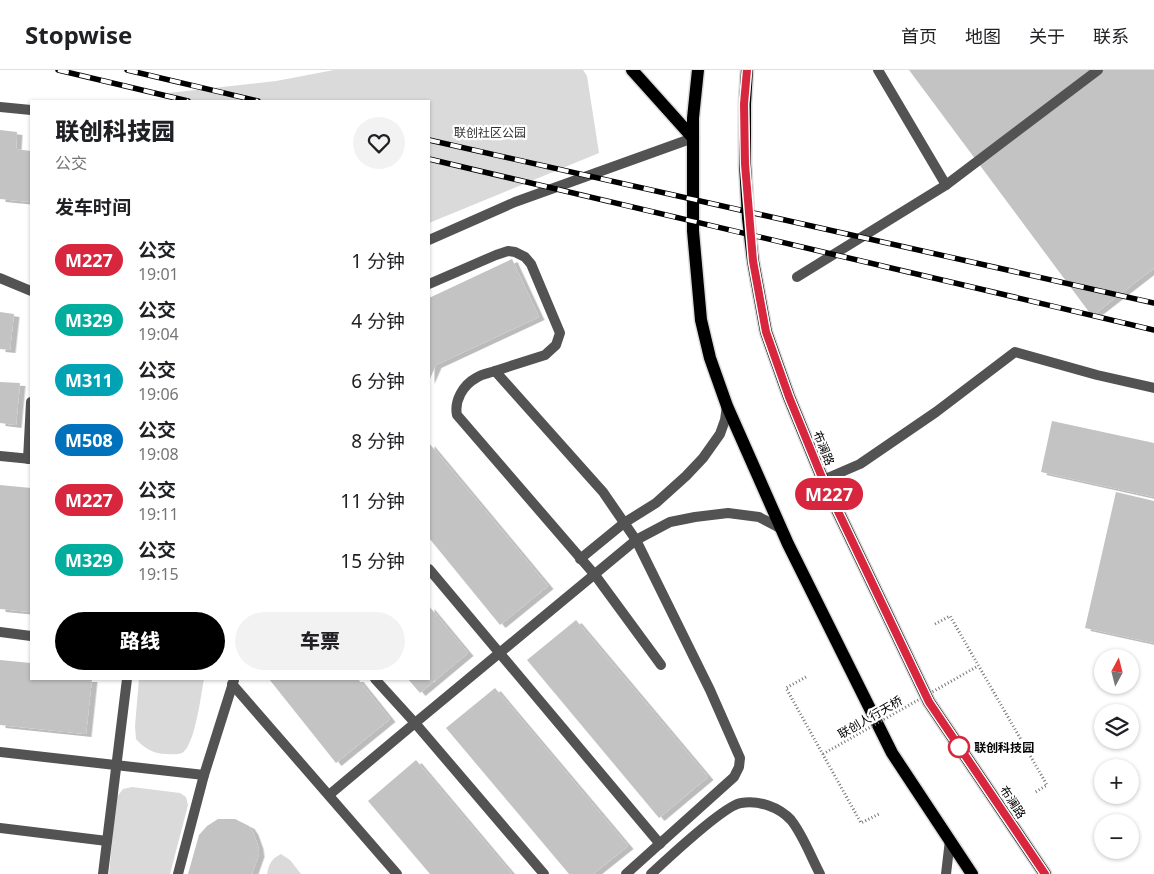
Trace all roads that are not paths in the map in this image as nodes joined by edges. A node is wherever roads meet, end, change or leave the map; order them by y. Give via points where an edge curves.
1 (632, 70) edge
2 (698, 70) edge
3 (747, 70) edge
4 (878, 70) edge
5 (1098, 70) edge
6 (0, 106) edge
7 (30, 110) edge
8 (693, 138) junction
9 (946, 185) junction
10 (430, 240) edge
11 (797, 277) dead end
12 (0, 278) edge
13 (430, 284) edge
14 (30, 291) edge
15 (495, 371) junction
16 (1154, 388) edge
17 (727, 406) junction
18 (30, 430) edge
19 (0, 456) edge
20 (29, 459) edge
21 (823, 480) junction
22 (624, 523) junction
23 (780, 528) junction
24 (636, 540) junction
25 (580, 559) junction
26 (430, 570) edge
27 (595, 575) junction
28 (0, 632) edge
29 (30, 636) edge
30 (501, 653) junction
31 (660, 665) dead end
32 (126, 680) edge
33 (376, 680) edge
34 (233, 682) edge
35 (415, 723) junction
36 (0, 752) edge
37 (116, 765) junction
38 (204, 775) junction
39 (328, 795) junction
40 (0, 828) edge
41 (950, 840) junction
42 (107, 841) junction
43 (660, 844) junction
44 (103, 874) edge
45 (178, 874) edge
46 (397, 874) edge
47 (544, 874) edge
48 (626, 874) edge
49 (651, 874) edge
50 (820, 874) edge
51 (946, 874) edge
52 (972, 874) edge
53 (1045, 874) edge

1 - 8 main road
2 - 8 main road
3 - 21 main road, 布澜路 via 744,104 747,191 759,302 789,397
4 - 9 lane
5 - 9 lane
6 - 7 lane
8 - 10 lane via 515,202
8 - 17 main road via 693,231 701,320
9 - 11 lane
12 - 14 lane
13 - 15 lane via 508,251 525,257 531,264 560,333 556,344 545,355
15 - 22 lane via 603,492
15 - 25 lane via 475,378 466,387 458,397 457,416
16 - 21 lane via 1015,352 860,464
17 - 22 lane via 720,434 703,458 656,503
17 - 23 main road
18 - 20 lane
19 - 20 lane
21 - 53 main road, 布澜路 via 929,702
22 - 24 lane
22 - 25 lane
23 - 24 lane via 759,517 728,513 670,522
23 - 41 main road via 892,753
24 - 27 lane
24 - 43 lane via 740,758 734,777
25 - 27 lane
26 - 30 lane
27 - 30 lane
27 - 31 lane
28 - 29 lane
30 - 35 lane
30 - 43 lane
32 - 37 lane
33 - 35 lane
34 - 38 lane
34 - 39 lane
35 - 39 lane
35 - 47 lane
36 - 37 lane
37 - 38 lane
37 - 42 lane
38 - 45 lane
39 - 46 lane
40 - 42 lane
41 - 51 lane
41 - 52 main road
42 - 44 lane
43 - 48 lane
49 - 50 lane via 718,817 741,803 776,808 790,820

